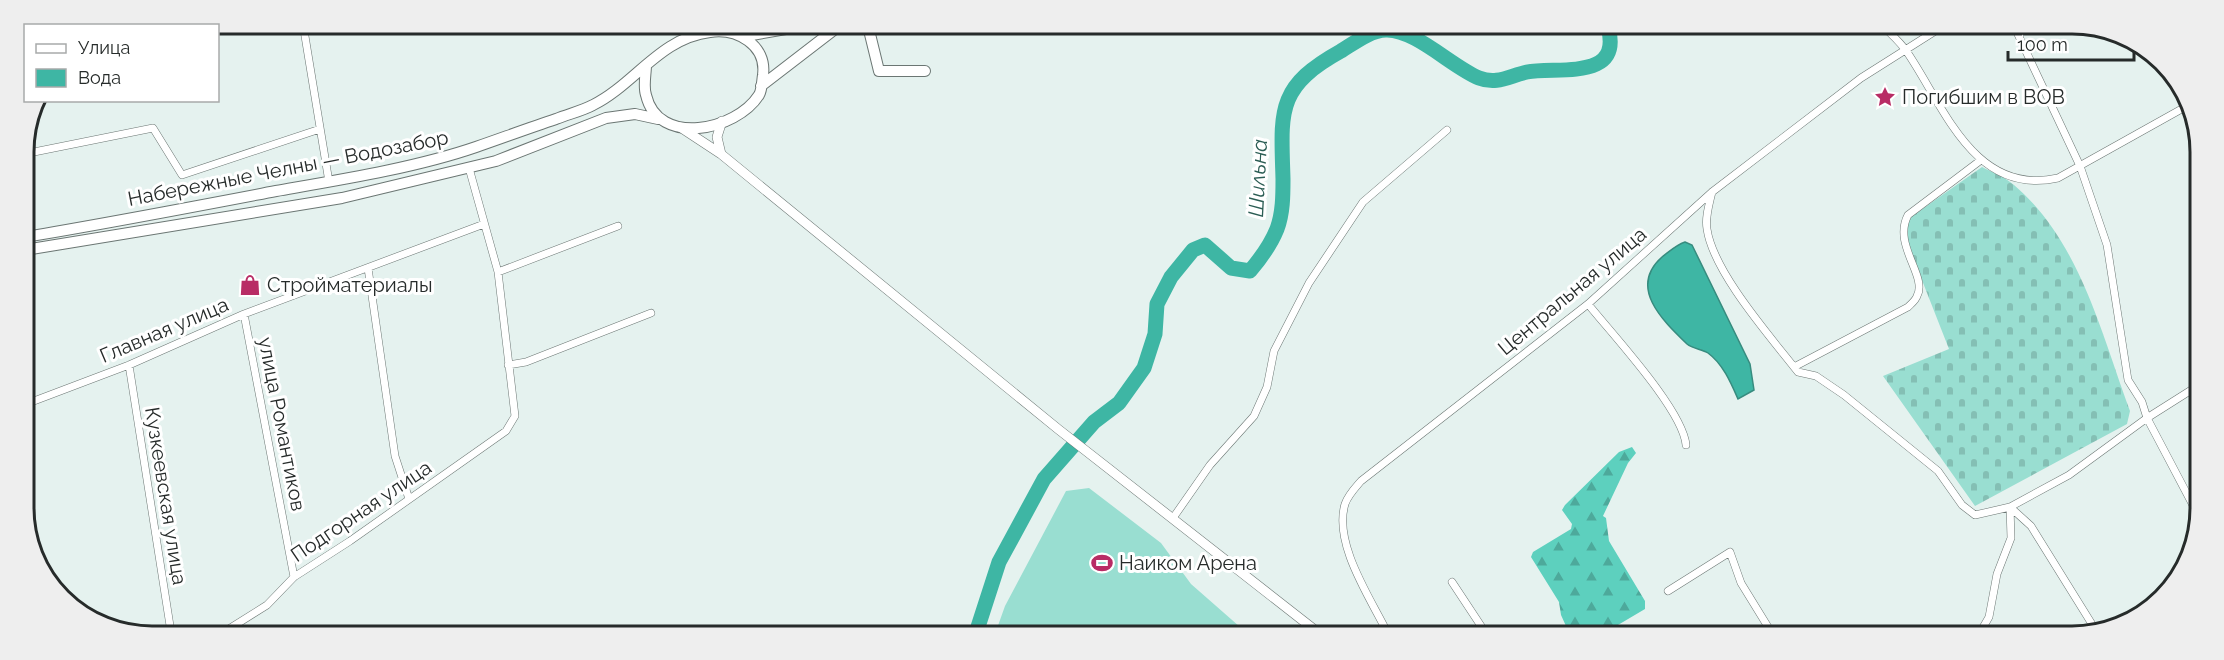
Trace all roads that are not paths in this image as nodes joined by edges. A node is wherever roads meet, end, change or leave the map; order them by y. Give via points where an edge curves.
1 (1891, 34) edge
2 (1931, 34) edge
3 (2018, 34) edge
4 (305, 35) edge
5 (701, 35) edge
6 (741, 35) edge
7 (754, 35) edge
8 (827, 35) edge
9 (870, 35) edge
10 (746, 36) junction
11 (1906, 50) junction
12 (646, 65) junction
13 (925, 71) dead end
14 (761, 86) junction
15 (2181, 109) edge
16 (658, 119) junction
17 (722, 121) junction
18 (680, 127) junction
19 (320, 129) junction
20 (1447, 130) dead end
21 (35, 152) edge
22 (721, 154) junction
23 (1981, 160) junction
24 (2080, 166) junction
25 (469, 168) junction
26 (329, 182) junction
27 (1712, 192) junction
28 (1696, 206) junction
29 (1706, 218) junction
30 (484, 224) junction
31 (618, 226) dead end
32 (35, 235) edge
33 (35, 248) edge
34 (368, 268) junction
35 (498, 272) junction
36 (1588, 304) junction
37 (651, 313) dead end
38 (244, 314) junction
39 (129, 365) junction
40 (508, 365) junction
41 (1794, 367) junction
42 (2190, 391) edge
43 (34, 401) edge
44 (2147, 418) junction
45 (1686, 445) dead end
46 (409, 499) junction
47 (2190, 500) edge
48 (2010, 507) junction
49 (1173, 518) junction
50 (294, 576) junction
51 (1452, 582) dead end
52 (1668, 591) dead end
53 (2091, 623) edge
54 (1309, 625) edge
55 (1384, 625) edge
56 (1481, 625) edge
57 (1767, 625) edge
58 (1984, 625) edge
59 (170, 626) edge
60 (234, 626) edge

1 - 11 street
2 - 11 street, Центральная улица
3 - 24 street
4 - 19 street
5 - 12 main road, Набережные Челны — Водозабор via 660,51
6 - 10 main road, Набережные Челны — Водозабор
7 - 10 main road, Набережные Челны — Водозабор
8 - 14 main road, Набережные Челны — Водозабор
9 - 13 main road via 879,71
10 - 14 main road via 764,72
11 - 23 street via 1955,132
11 - 27 street, Центральная улица via 1861,78
12 - 16 main road via 645,94
12 - 26 main road, Набережные Челны — Водозабор via 594,105 472,148
14 - 17 main road, Набережные Челны — Водозабор via 760,93 745,110
15 - 24 street
16 - 18 main road, Набережные Челны — Водозабор
16 - 25 main road, Набережные Челны — Водозабор via 634,114 606,118
17 - 18 main road, Набережные Челны — Водозабор via 699,128
17 - 22 street via 717,137
18 - 22 street
19 - 21 street via 182,175 153,128
19 - 26 street
20 - 49 street via 1363,202 1309,283 1274,351 1267,387 1254,416 1210,465
22 - 49 street
23 - 24 street via 2004,174 2036,183 2058,178
23 - 41 street via 1908,215 1903,225 1903,239 1919,286 1918,295 1908,307
24 - 44 street via 2107,245 2128,380
25 - 30 street
25 - 33 main road, Набережные Челны — Водозабор via 342,198
26 - 32 main road, Набережные Челны — Водозабор
27 - 28 street, Центральная улица
27 - 29 street
28 - 29 street
28 - 36 street, Центральная улица
29 - 41 street via 1713,252
30 - 34 street, Главная улица
30 - 35 street
31 - 35 street
34 - 38 street, Главная улица
34 - 46 street via 394,456
35 - 40 street
36 - 45 street via 1653,385 1683,429
36 - 55 street, Центральная улица via 1350,493 1343,516 1344,536
37 - 40 street via 526,362
38 - 39 street, Главная улица
38 - 50 street, улица Романтиков
39 - 43 street, Главная улица
39 - 59 street, Кузкеевская улица
40 - 46 street, Подгорная улица via 515,416 506,431
41 - 48 street via 1844,395 1938,471 1962,505 1975,515
42 - 44 street
44 - 47 street
44 - 48 street via 2069,475
46 - 50 street, Подгорная улица
48 - 53 street via 2031,526
48 - 58 street via 2011,538 1996,574
49 - 54 street
50 - 60 street, Подгорная улица via 267,605
51 - 56 street
52 - 57 street via 1730,552 1742,583

